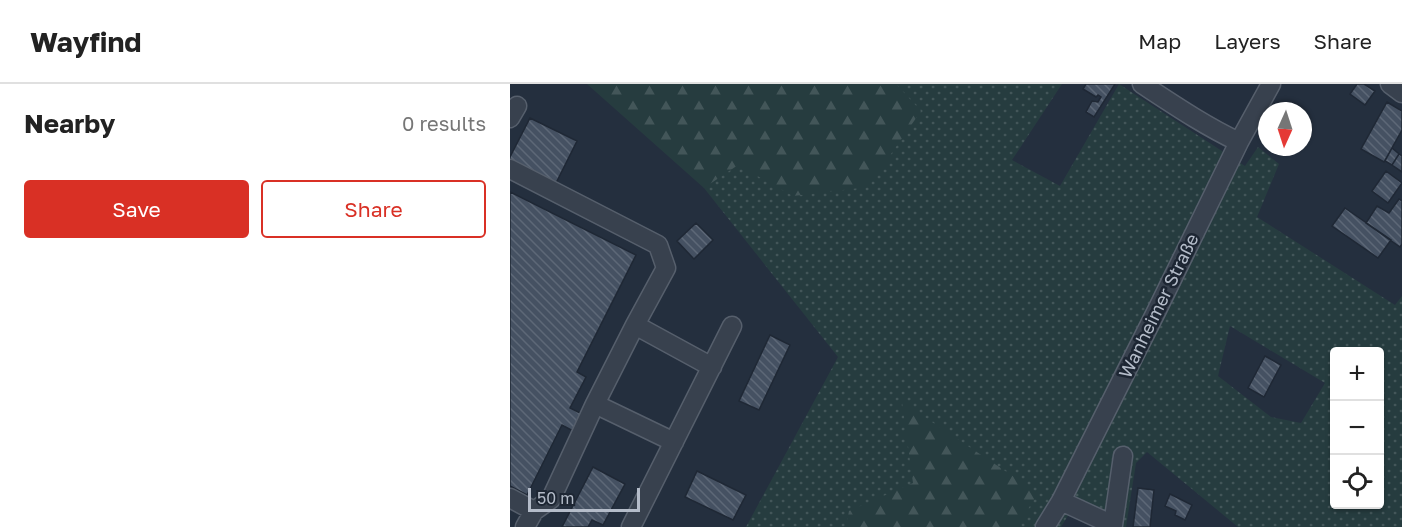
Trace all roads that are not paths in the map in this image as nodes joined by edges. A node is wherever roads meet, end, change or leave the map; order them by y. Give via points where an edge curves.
1 (1142, 84) edge
2 (1271, 84) edge
3 (1390, 84) edge
4 (1402, 93) edge
5 (1239, 142) junction
6 (510, 169) edge
7 (635, 325) junction
8 (732, 326) dead end
9 (712, 367) junction
10 (596, 404) junction
11 (674, 442) junction
12 (1124, 456) dead end
13 (510, 498) edge
14 (1061, 501) junction
15 (530, 519) edge
16 (1113, 526) edge
17 (631, 527) edge
18 (1045, 527) edge

1 - 5 street
2 - 5 street, Wanheimer Straße
3 - 4 street
5 - 14 street, Wanheimer Straße
6 - 7 street via 658,245 666,268
7 - 9 street
7 - 10 street
8 - 9 street
9 - 11 street
10 - 11 street
10 - 15 street via 551,499
11 - 17 street
12 - 16 street
13 - 15 street
14 - 16 street
14 - 18 street, Wanheimer Straße

